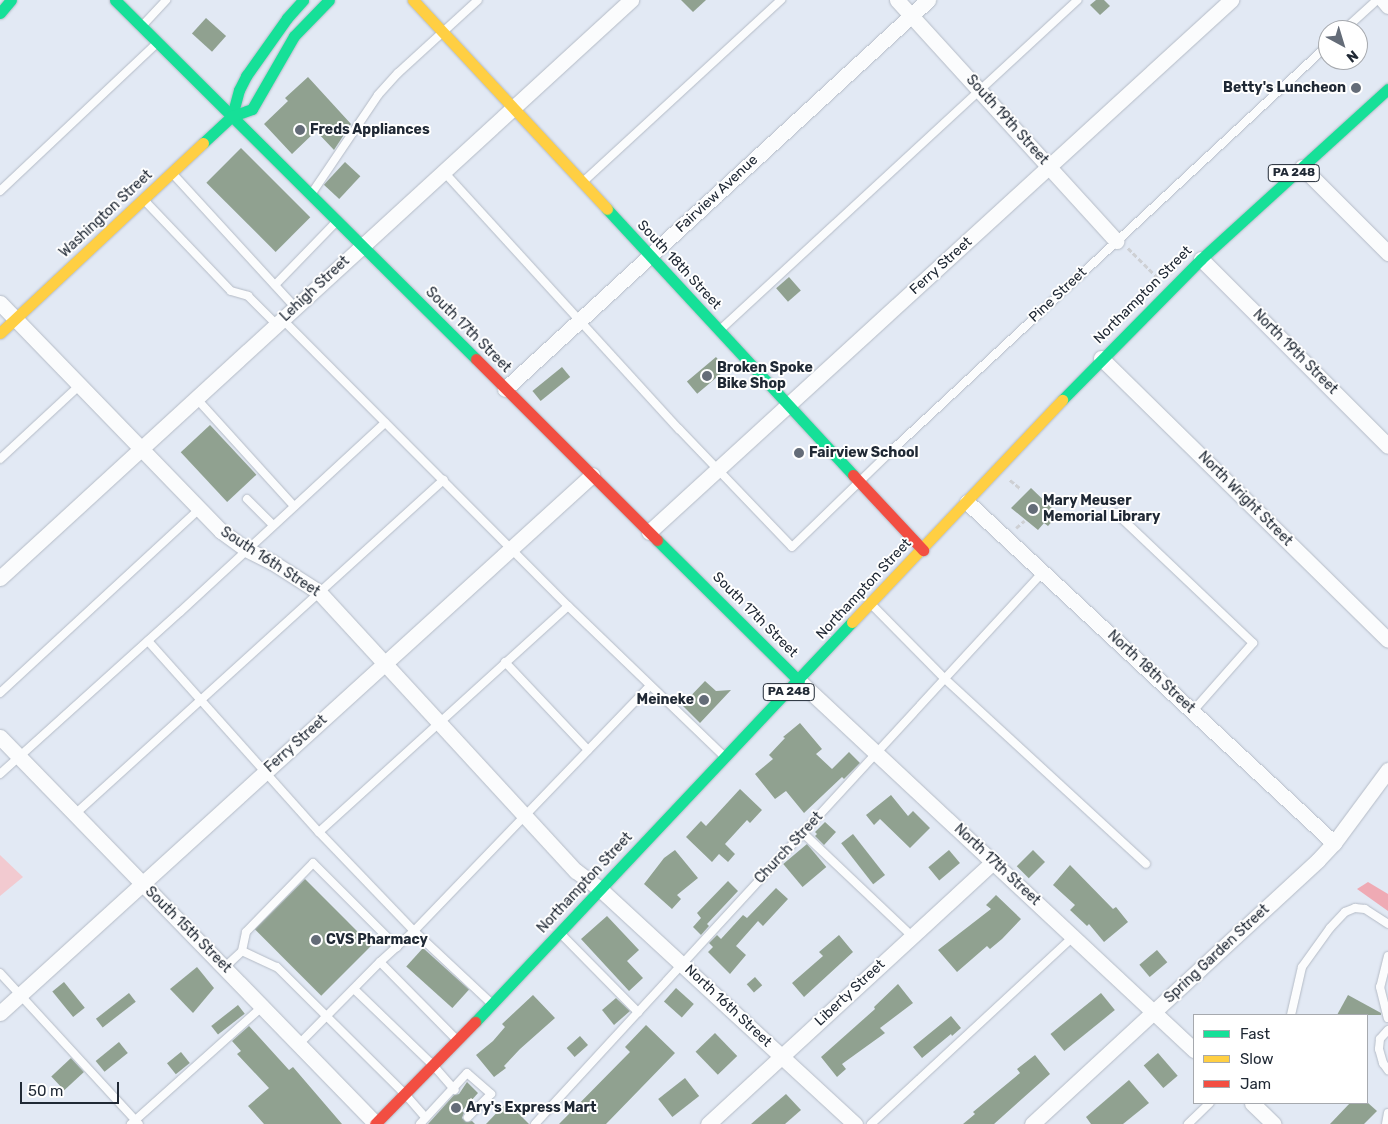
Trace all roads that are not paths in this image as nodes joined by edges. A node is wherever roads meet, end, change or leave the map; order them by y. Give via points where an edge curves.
1 (11, 0) edge
2 (115, 0) edge
3 (166, 0) edge
4 (303, 0) edge
5 (329, 0) edge
6 (413, 0) edge
7 (478, 0) edge
8 (631, 0) edge
9 (781, 0) edge
10 (897, 0) edge
11 (928, 0) edge
12 (1078, 0) edge
13 (1231, 0) edge
14 (1377, 0) edge
15 (1383, 0) edge
16 (1388, 6) edge
17 (0, 13) edge
18 (911, 16) junction
19 (1355, 20) edge
20 (141, 26) junction
21 (442, 32) junction
22 (158, 42) junction
23 (1318, 54) edge
24 (1388, 89) edge
25 (980, 91) junction
26 (514, 108) junction
27 (232, 116) junction
28 (1302, 166) junction
29 (1050, 167) junction
30 (444, 172) junction
31 (172, 173) junction
32 (582, 183) junction
33 (0, 191) edge
34 (311, 195) junction
35 (143, 199) junction
36 (337, 221) junction
37 (1116, 241) junction
38 (362, 246) junction
39 (1388, 253) edge
40 (650, 256) junction
41 (1201, 259) junction
42 (275, 286) junction
43 (0, 303) edge
44 (295, 307) junction
45 (15, 319) junction
46 (580, 320) junction
47 (280, 321) junction
48 (719, 330) junction
49 (0, 333) edge
50 (1101, 358) junction
51 (80, 385) junction
52 (505, 389) junction
53 (196, 398) junction
54 (789, 405) junction
55 (385, 422) junction
56 (1388, 446) edge
57 (141, 448) junction
58 (0, 459) edge
59 (718, 470) junction
60 (592, 475) junction
61 (444, 480) junction
62 (860, 482) junction
63 (247, 499) dead end
64 (967, 502) junction
65 (294, 506) junction
66 (198, 510) junction
67 (1116, 513) dead end
68 (273, 525) junction
69 (650, 532) junction
70 (512, 548) junction
71 (246, 549) junction
72 (923, 550) junction
73 (1043, 572) junction
74 (0, 578) edge
75 (319, 592) junction
76 (870, 603) junction
77 (568, 606) junction
78 (1388, 640) edge
79 (148, 641) junction
80 (505, 662) junction
81 (385, 663) junction
82 (945, 678) junction
83 (799, 681) junction
84 (650, 686) junction
85 (0, 693) edge
86 (200, 700) junction
87 (1193, 711) junction
88 (439, 722) junction
89 (0, 737) edge
90 (588, 750) junction
91 (877, 753) junction
92 (19, 757) junction
93 (726, 758) junction
94 (1388, 770) edge
95 (265, 772) junction
96 (0, 774) edge
97 (74, 815) junction
98 (526, 816) junction
99 (319, 832) junction
100 (803, 833) junction
101 (1334, 843) junction
102 (993, 862) junction
103 (1146, 864) dead end
104 (142, 884) junction
105 (600, 889) junction
106 (1388, 924) edge
107 (414, 931) junction
108 (559, 933) junction
109 (912, 936) junction
110 (1073, 937) junction
111 (397, 947) junction
112 (242, 951) junction
113 (1388, 956) edge
114 (380, 962) junction
115 (682, 964) junction
116 (225, 968) junction
117 (0, 973) edge
118 (354, 989) junction
119 (20, 995) junction
120 (492, 1004) junction
121 (263, 1006) junction
122 (638, 1012) junction
123 (0, 1013) edge
124 (1154, 1013) junction
125 (1291, 1014) edge
126 (327, 1016) junction
127 (1388, 1018) edge
128 (1388, 1030) edge
129 (457, 1040) junction
130 (299, 1044) junction
131 (1193, 1049) edge
132 (782, 1056) junction
133 (433, 1065) junction
134 (1388, 1070) edge
135 (454, 1089) junction
136 (405, 1094) junction
137 (468, 1104) dead end
138 (1209, 1104) edge
139 (1260, 1106) edge
140 (474, 1111) junction
141 (1388, 1113) edge
142 (429, 1115) junction
143 (468, 1117) dead end
144 (135, 1123) edge
145 (376, 1124) edge
146 (420, 1124) edge
147 (535, 1124) edge
148 (708, 1124) edge
149 (855, 1124) edge
150 (872, 1124) edge
151 (1032, 1124) edge
152 (1188, 1124) edge
153 (1274, 1124) edge
154 (1386, 1124) edge

1 - 17 street
2 - 20 street, South 17th Street
3 - 20 lane
4 - 27 street via 246,76
5 - 27 street via 294,36 252,108
6 - 21 street, South 18th Street
7 - 21 lane
8 - 26 street, Lehigh Street
9 - 32 lane
10 - 18 street, South 19th Street
11 - 18 street, Fairview Avenue
12 - 25 lane
13 - 29 street, Ferry Street
14 - 19 lane
15 - 16 street
18 - 25 street, South 19th Street
18 - 40 street, Fairview Avenue
20 - 22 street, South 17th Street
21 - 26 street, South 18th Street
21 - 34 lane via 378,95
22 - 27 street, South 17th Street
22 - 33 lane
23 - 37 lane, Pine Street
24 - 28 street, Northampton Street / PA 248
25 - 29 street, South 19th Street
25 - 48 lane
26 - 30 street, Lehigh Street
26 - 32 street, South 18th Street
27 - 31 street, Washington Street
27 - 34 street, South 17th Street
28 - 39 street
28 - 41 street, Northampton Street / PA 248
29 - 37 street, South 19th Street
29 - 54 street, Ferry Street
30 - 38 street, Lehigh Street
30 - 46 lane
31 - 35 street, Washington Street
31 - 42 lane
32 - 40 street, South 18th Street
34 - 36 street, South 17th Street
35 - 45 street, Washington Street
35 - 47 lane via 231,290 248,296
36 - 38 street, South 17th Street
36 - 42 lane
37 - 62 lane, Pine Street
38 - 44 street, Lehigh Street
38 - 52 street, South 17th Street
40 - 46 street, Fairview Avenue
40 - 48 street, South 18th Street
41 - 50 street, Northampton Street / PA 248
41 - 56 street, North 19th Street
42 - 44 lane
43 - 45 street, South 16th Street
44 - 47 street, Lehigh Street
45 - 49 street, Washington Street
45 - 51 street, South 16th Street
46 - 52 street, Fairview Avenue
46 - 59 lane
47 - 53 street, Lehigh Street
47 - 55 lane
48 - 54 street, South 18th Street
50 - 64 street, Northampton Street / PA 248
50 - 78 street, North Wright Street
51 - 57 street, South 16th Street
51 - 58 lane
52 - 60 street, South 17th Street
53 - 57 street, Lehigh Street
53 - 65 lane
54 - 59 street, Ferry Street
54 - 62 street, South 18th Street
55 - 61 lane
55 - 65 lane
57 - 66 street, South 16th Street
57 - 74 street, Lehigh Street
59 - 62 lane, Pine Street via 792,547
59 - 69 street, Ferry Street
60 - 69 street, South 17th Street
60 - 70 street, Ferry Street
61 - 70 lane
61 - 75 lane
62 - 72 street, South 18th Street
63 - 68 lane
64 - 72 street, Northampton Street / PA 248
64 - 73 street, North 18th Street
65 - 68 lane
66 - 71 street, South 16th Street via 221,532
66 - 85 lane
67 - 87 lane via 1253,643
68 - 71 lane
69 - 83 street, South 17th Street
70 - 77 lane
70 - 81 street, Ferry Street
71 - 75 street, South 16th Street
71 - 79 lane
72 - 76 street, Northampton Street / PA 248
73 - 82 lane, Church Street
73 - 87 street, North 18th Street
75 - 81 street, South 16th Street
75 - 86 lane
76 - 82 lane
76 - 83 street, Northampton Street / PA 248
77 - 80 lane
77 - 84 lane
79 - 86 lane
79 - 92 lane
80 - 88 lane
80 - 90 lane
81 - 88 street, South 16th Street
81 - 95 street, Ferry Street
82 - 91 lane, Church Street
82 - 103 lane
83 - 91 street, North 17th Street
83 - 93 street, Northampton Street / PA 248
84 - 90 lane
84 - 93 lane
86 - 95 lane
86 - 97 lane
87 - 101 street, North 18th Street
88 - 98 street, South 16th Street
88 - 99 lane
89 - 92 street, South 15th Street
90 - 98 lane
91 - 100 lane, Church Street
91 - 102 street, North 17th Street
92 - 96 lane
92 - 97 street, South 15th Street
93 - 105 street, Northampton Street / PA 248
94 - 101 street, Spring Garden Street
95 - 99 lane
95 - 104 street, Ferry Street
97 - 104 street, South 15th Street
98 - 105 street, South 16th Street via 576,871
98 - 107 lane
99 - 107 lane
100 - 109 lane
100 - 115 lane, Church Street
101 - 124 street, Spring Garden Street
102 - 109 street, Liberty Street
102 - 110 street, North 17th Street
104 - 116 street, South 15th Street
104 - 119 street, Ferry Street
105 - 108 street, Northampton Street / PA 248
105 - 115 street, North 16th Street
106 - 125 lane via 1365,909 1345,912 1302,968
107 - 111 lane
107 - 120 lane
108 - 120 street, Northampton Street / PA 248
108 - 122 lane
109 - 132 street, Liberty Street
110 - 124 street, North 17th Street
110 - 150 lane
111 - 112 lane via 313,863 246,932
111 - 114 lane
112 - 116 lane
112 - 126 lane via 278,967
113 - 127 lane via 1380,987
114 - 118 lane
114 - 129 lane
115 - 122 lane, Church Street
115 - 132 street, North 16th Street
116 - 121 street, South 15th Street
117 - 119 lane
118 - 126 lane
118 - 133 lane
119 - 123 street, Ferry Street
119 - 144 lane
120 - 129 street, Northampton Street / PA 248
121 - 130 street, South 15th Street
121 - 144 lane
122 - 147 lane, Church Street
124 - 131 street, North 17th Street
124 - 151 street, Spring Garden Street
126 - 130 lane
126 - 136 lane
128 - 134 lane via 1380,1039 1379,1049
129 - 133 street, Northampton Street / PA 248
130 - 145 street, South 15th Street
132 - 148 street, Liberty Street
132 - 149 street, North 16th Street
133 - 135 lane
133 - 136 street, Northampton Street / PA 248
135 - 140 lane via 466,1073 491,1094
135 - 142 lane
136 - 142 lane
136 - 145 street, Northampton Street / PA 248
137 - 140 lane
138 - 152 lane
139 - 153 street
140 - 143 lane
141 - 154 lane
142 - 146 lane

